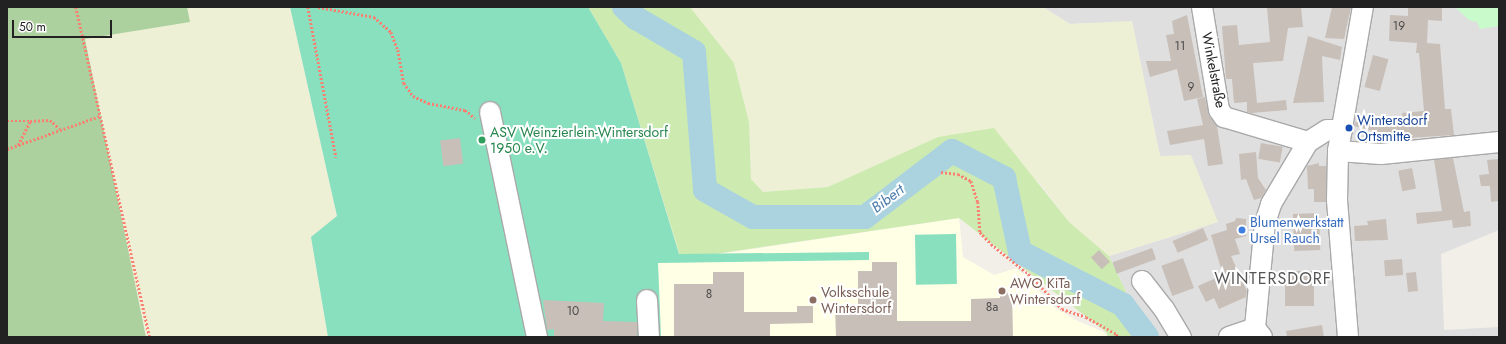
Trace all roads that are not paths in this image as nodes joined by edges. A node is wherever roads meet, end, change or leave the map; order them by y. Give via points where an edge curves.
1 (1202, 7) edge
2 (1363, 7) edge
3 (490, 112) dead end
4 (1342, 130) junction
5 (1308, 142) junction
6 (1499, 142) edge
7 (1338, 151) junction
8 (1142, 281) dead end
9 (647, 300) dead end
10 (1259, 332) edge
11 (537, 337) edge
12 (648, 337) edge
13 (1181, 337) edge
14 (1229, 337) edge
15 (1348, 337) edge

1 - 5 street, Winkelstraße via 1219,110 1224,117
2 - 4 street
3 - 11 street
4 - 5 street via 1327,130
4 - 7 street
5 - 10 street via 1271,204 1264,223
6 - 7 street via 1381,154
7 - 15 street via 1337,200
8 - 13 street via 1164,309
9 - 12 street
10 - 14 street

